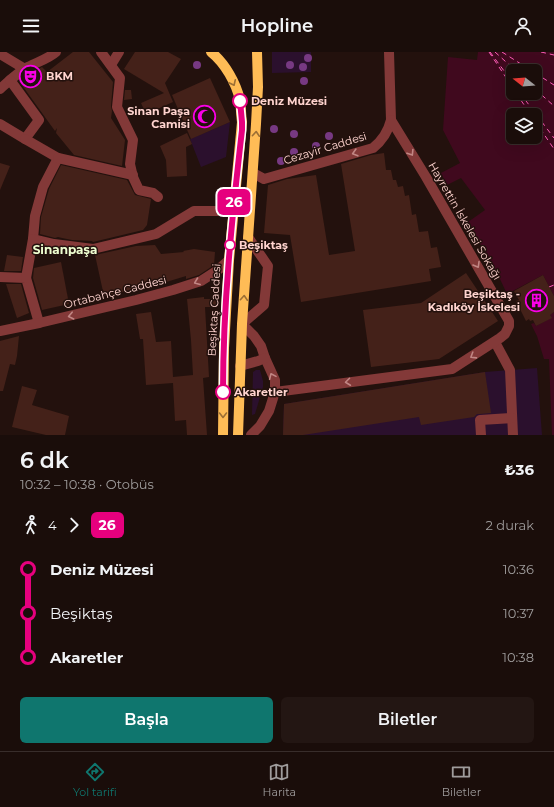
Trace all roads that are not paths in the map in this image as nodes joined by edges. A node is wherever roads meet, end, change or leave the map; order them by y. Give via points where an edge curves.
1 (56, 52) edge
2 (101, 52) edge
3 (119, 52) edge
4 (211, 52) edge
5 (257, 52) edge
6 (389, 52) edge
7 (0, 54) edge
8 (111, 65) junction
9 (25, 69) junction
10 (10, 80) junction
11 (0, 89) edge
12 (391, 120) junction
13 (0, 124) edge
14 (25, 139) junction
15 (58, 158) junction
16 (253, 173) junction
17 (133, 175) junction
18 (158, 198) dead end
19 (224, 211) dead end
20 (248, 237) junction
21 (33, 239) junction
22 (229, 260) junction
23 (0, 277) edge
24 (26, 278) junction
25 (39, 323) junction
26 (242, 324) junction
27 (0, 331) edge
28 (495, 342) junction
29 (265, 358) junction
30 (240, 366) junction
31 (275, 392) junction
32 (512, 418) junction
33 (223, 435) edge
34 (238, 435) edge
35 (251, 435) edge
36 (480, 435) edge
37 (513, 435) edge

1 - 9 street
2 - 8 street
3 - 8 street
4 -> 22 main road, Beşiktaş Caddesi via 224,65 234,85 240,101 242,122
16 -> 5 main road via 258,87
6 - 12 street
7 - 9 street
8 - 17 street via 120,78 117,107 133,140 130,164
9 - 10 street
10 - 11 street
10 - 14 street via 39,120
12 -> 16 street, Cezayir Caddesi via 385,136 373,148 264,179
12 -> 28 street, Hayrettin İskelesi Sokağı via 509,321 505,334
13 - 14 street
14 - 15 street
15 - 17 street
15 - 21 street via 44,187 35,216
16 - 20 main road
17 - 18 street via 139,190 153,193
19 - 21 street via 194,211 156,234 93,249
26 -> 20 main road
20 - 26 street via 268,266 264,305
21 - 24 street
22 -> 25 street, Ortabahçe Caddesi via 201,281 136,300
22 -> 33 main road, Beşiktaş Caddesi
23 - 24 street
24 - 25 street
25 - 27 street, Ortabahçe Caddesi
26 - 29 street via 261,346
26 - 30 main road
28 -> 31 street, Hayrettin İskelesi Sokağı via 452,369
28 - 32 street via 510,370
29 - 30 street
31 -> 29 street via 275,380
30 - 34 main road
31 - 35 street via 269,411
32 - 36 street via 480,420
32 - 37 street

